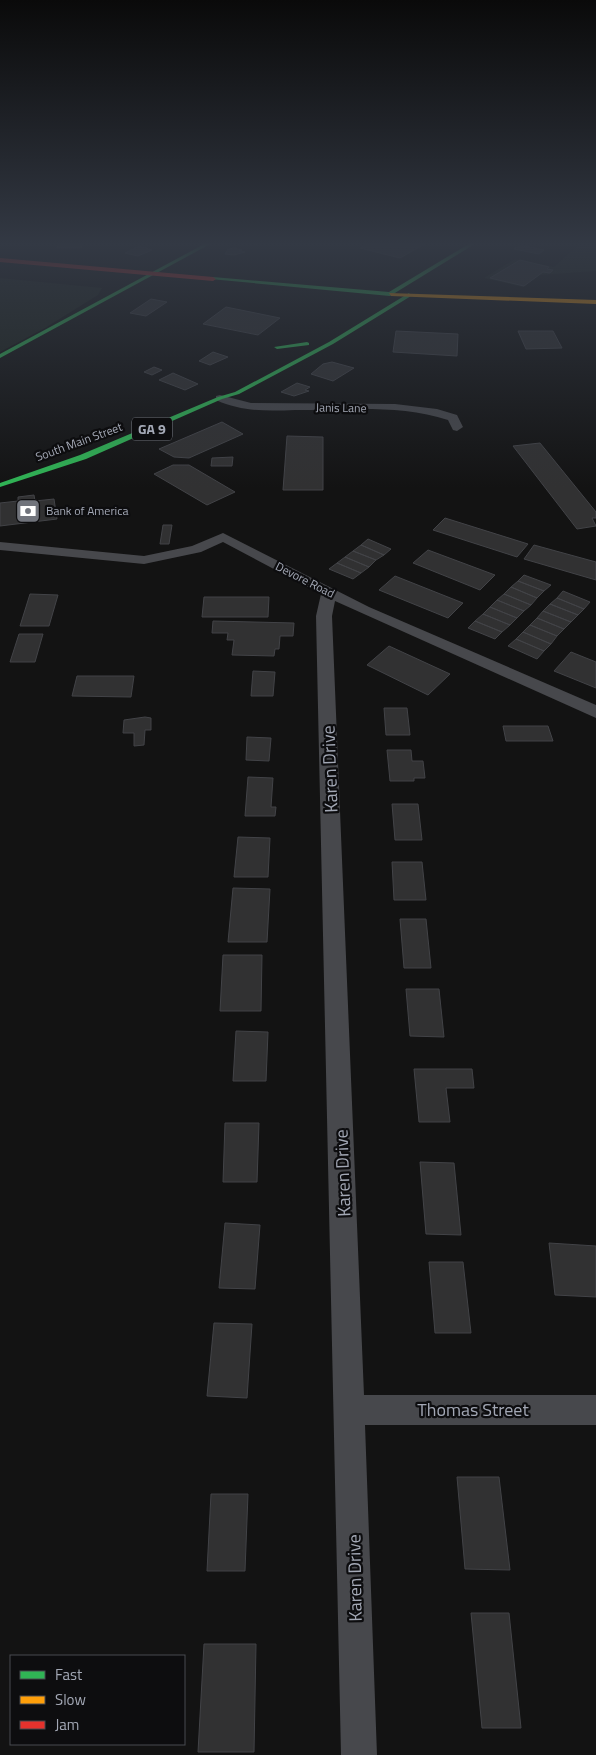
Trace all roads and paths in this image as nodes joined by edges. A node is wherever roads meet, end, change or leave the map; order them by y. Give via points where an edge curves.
1 (59, 324) edge
2 (341, 324) edge
3 (352, 324) edge
4 (307, 344) junction
5 (277, 347) dead end
6 (0, 356) edge
7 (220, 398) junction
8 (457, 427) dead end
9 (0, 484) edge
10 (0, 546) edge
11 (328, 592) junction
12 (596, 712) edge
13 (350, 1410) junction
14 (596, 1410) edge
15 (359, 1755) edge

1 - 6 main road
2 - 4 main road, South Main Street / GA 9
3 - 7 main road, South Main Street / GA 9 via 287,366 237,393
4 - 5 main road
4 - 7 main road, South Main Street / GA 9 via 227,388
7 - 8 street, Janis Lane via 251,409 426,410 453,418
7 - 9 main road, South Main Street / GA 9 via 142,434
10 - 11 street, Devore Road via 144,560 196,549 223,537
11 - 12 street, Devore Road
11 - 13 street, Karen Drive via 324,623
13 - 14 street, Thomas Street
13 - 15 street, Karen Drive

